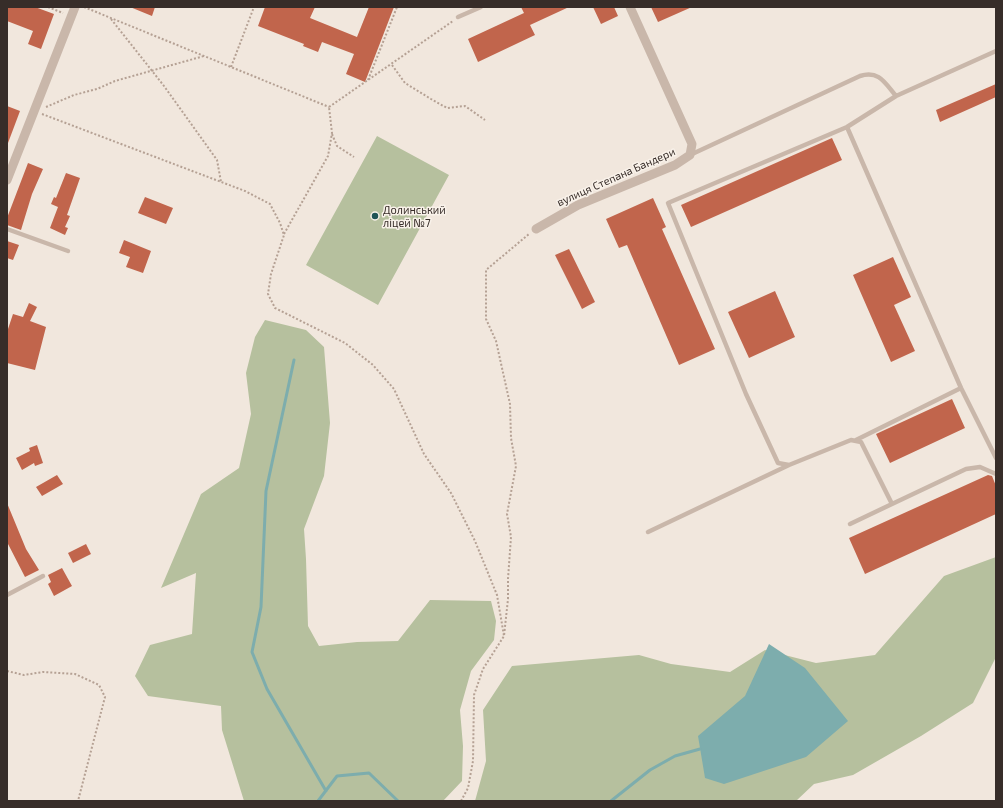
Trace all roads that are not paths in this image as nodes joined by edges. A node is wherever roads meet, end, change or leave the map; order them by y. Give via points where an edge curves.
1 (75, 7) edge
2 (481, 7) edge
3 (630, 7) edge
4 (458, 17) road end
5 (996, 51) edge
6 (896, 96) junction
7 (847, 127) junction
8 (690, 155) junction
9 (7, 180) edge
10 (7, 229) edge
11 (536, 229) road end
12 (68, 251) dead end
13 (961, 388) junction
14 (856, 440) junction
15 (996, 458) edge
16 (789, 464) junction
17 (996, 474) edge
18 (892, 504) junction
19 (850, 524) dead end
20 (648, 532) dead end
21 (43, 576) dead end
22 (7, 595) edge

1 - 9 street
2 - 4 lane
3 - 8 street, вулиця Степана Бандери via 692,144
5 - 6 lane
6 - 7 lane
6 - 8 lane via 877,75 869,73
7 - 13 lane
7 - 16 lane via 668,203 746,394 778,463
8 - 11 street, вулиця Степана Бандери via 675,165 578,205
10 - 12 lane
13 - 14 lane
13 - 15 lane
14 - 16 lane
14 - 18 lane via 860,442
16 - 20 lane
17 - 18 lane via 980,467 966,469
18 - 19 lane
21 - 22 lane

